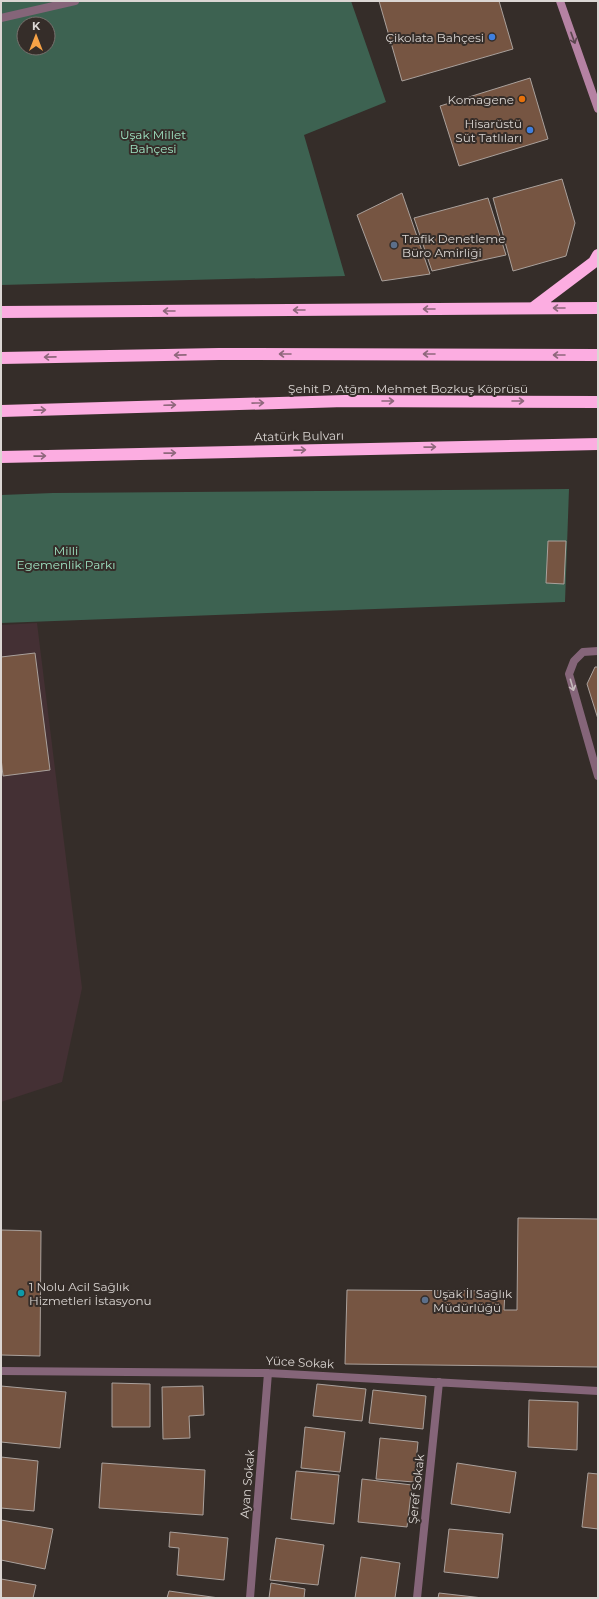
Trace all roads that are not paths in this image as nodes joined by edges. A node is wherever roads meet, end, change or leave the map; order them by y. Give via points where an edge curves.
1 (75, 1) edge
2 (560, 1) edge
3 (1, 18) edge
4 (598, 109) edge
5 (598, 255) edge
6 (533, 308) junction
7 (598, 308) edge
8 (1, 312) edge
9 (598, 355) edge
10 (1, 358) edge
11 (598, 402) edge
12 (1, 411) edge
13 (598, 444) edge
14 (1, 457) edge
15 (598, 651) edge
16 (598, 776) edge
17 (1, 1371) edge
18 (268, 1372) junction
19 (439, 1382) junction
20 (598, 1391) edge
21 (250, 1598) edge
22 (417, 1598) edge

1 - 3 street
2 -> 4 main road
5 - 6 highway via 594,262
7 -> 6 highway
6 -> 8 highway
9 -> 10 highway via 219,354
12 -> 11 highway, Şehit P. Atğm. Mehmet Bozkuş Köprüsü via 345,401
14 -> 13 highway, Atatürk Bulvarı
15 -> 16 street via 583,652 574,661 569,674
17 - 18 street, Yüce Sokak
18 - 19 street, Yüce Sokak
18 - 21 street, Ayan Sokak
19 - 20 street, Yüce Sokak
19 - 22 street, Şeref Sokak

